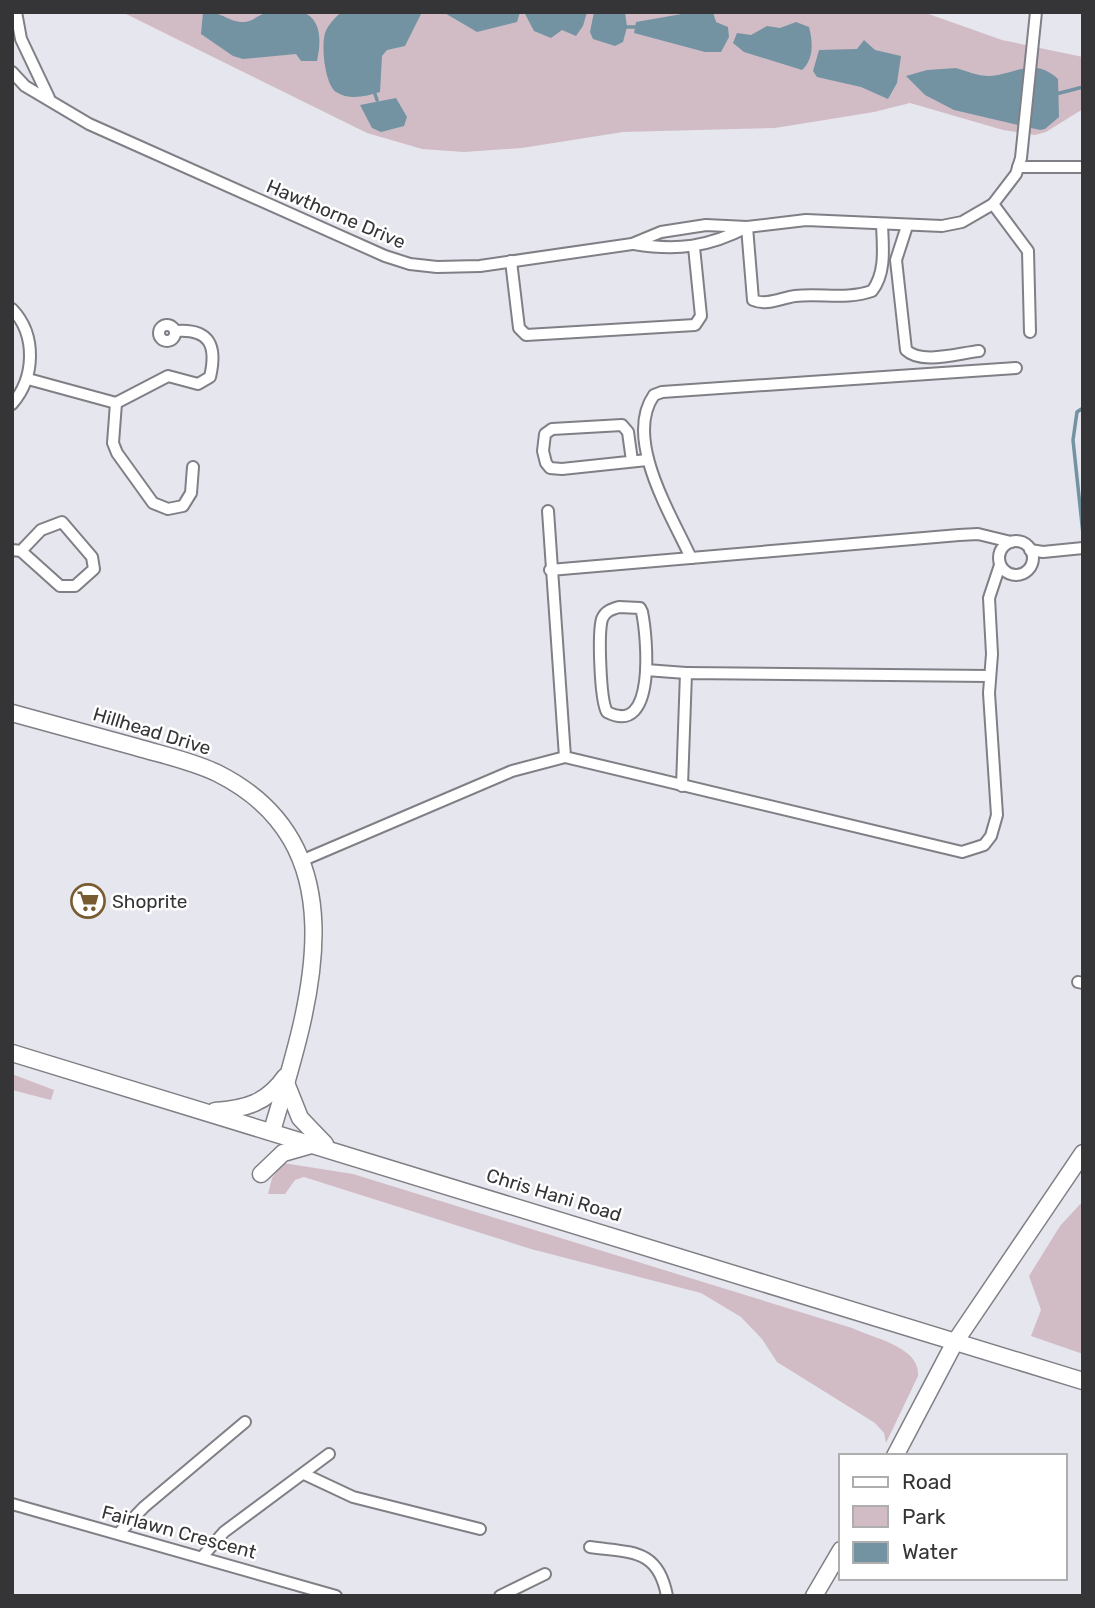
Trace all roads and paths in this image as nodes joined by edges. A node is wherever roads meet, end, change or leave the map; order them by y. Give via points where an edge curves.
1 (1036, 12) edge
2 (15, 16) edge
3 (15, 77) edge
4 (49, 98) junction
5 (1018, 167) junction
6 (1083, 167) edge
7 (993, 204) junction
8 (706, 225) junction
9 (882, 225) junction
10 (907, 226) junction
11 (747, 227) junction
12 (680, 229) junction
13 (632, 244) junction
14 (709, 244) junction
15 (689, 248) junction
16 (511, 261) junction
17 (12, 309) edge
18 (175, 331) dead end
19 (1030, 332) dead end
20 (979, 351) dead end
21 (1016, 368) dead end
22 (28, 379) junction
23 (116, 402) junction
24 (12, 404) edge
25 (647, 460) junction
26 (632, 461) junction
27 (193, 467) dead end
28 (548, 511) dead end
29 (993, 538) junction
30 (1011, 542) junction
31 (1083, 548) edge
32 (17, 550) edge
33 (1030, 550) junction
34 (1001, 551) junction
35 (1083, 555) edge
36 (691, 558) junction
37 (1032, 563) junction
38 (1000, 565) junction
39 (550, 570) junction
40 (1010, 573) junction
41 (992, 584) junction
42 (646, 670) junction
43 (686, 673) junction
44 (990, 676) junction
45 (12, 713) edge
46 (565, 757) junction
47 (682, 786) junction
48 (301, 861) junction
49 (12, 1053) edge
50 (288, 1077) junction
51 (205, 1112) junction
52 (272, 1131) junction
53 (325, 1147) junction
54 (1083, 1153) edge
55 (261, 1174) dead end
56 (955, 1342) junction
57 (1083, 1381) edge
58 (245, 1422) dead end
59 (329, 1454) dead end
60 (896, 1454) edge
61 (304, 1474) junction
62 (12, 1504) edge
63 (480, 1529) dead end
64 (119, 1534) junction
65 (590, 1547) dead end
66 (839, 1553) edge
67 (202, 1557) junction
68 (545, 1574) dead end
69 (336, 1596) edge
70 (500, 1596) edge
71 (667, 1596) edge
72 (814, 1596) edge

1 - 5 street, Hawthorne Drive
2 - 4 street
3 - 4 street, Hawthorne Drive
4 - 16 street, Hawthorne Drive via 89,124 385,256 437,267
5 - 6 street
5 - 7 street, Hawthorne Drive
7 - 10 street, Hawthorne Drive via 962,222
7 - 19 street via 1028,251
8 - 11 street, Hawthorne Drive
8 - 12 street, Hawthorne Drive
8 - 14 street
9 - 10 street, Hawthorne Drive
9 - 11 street, Hawthorne Drive via 806,220
9 - 11 street via 882,263 879,282 872,291 843,297 797,295 763,303 752,300
10 - 20 street via 896,260 906,350 930,356
11 - 14 street, Hawthorne Drive
12 - 13 street, Hawthorne Drive
12 - 15 street
13 - 15 street, Hawthorne Drive
13 - 16 street, Hawthorne Drive
14 - 15 street, Hawthorne Drive
15 - 16 street via 701,317 695,325 526,335 519,328
17 - 22 street via 27,337
18 - 23 street via 195,333 210,341 214,360 210,377 198,384 168,376
21 - 25 street via 662,392 648,403
22 - 23 street
22 - 24 street
23 - 27 street via 115,448 153,503 168,509 183,506 191,493
25 - 26 street
25 - 36 street
26 - 26 street via 555,469 546,463 543,440 552,429 622,425 628,432
28 - 39 street
29 - 30 street
29 - 34 street
29 - 36 street via 959,535
30 - 33 street via 1022,542
30 - 34 street
31 - 33 street
32 - 32 street via 41,530 62,522 92,557 94,569 75,586 60,586
33 - 37 street
34 - 38 street
35 - 37 street
36 - 39 street
37 - 40 street via 1023,573
38 - 40 street
38 - 41 street
39 - 46 street
40 - 41 street
41 - 44 street
42 - 42 street via 643,698 636,711 622,715 607,712 603,706 601,629 609,610 632,607 642,612
42 - 43 street
43 - 44 street
43 - 47 street
44 - 47 street via 997,815 991,836 974,850 949,850
45 - 48 main road, Hillhead Drive via 215,772 272,816
46 - 47 street
46 - 48 street via 512,771
48 - 50 main road, Hillhead Drive via 312,898 315,950
49 - 51 main road, Chris Hani Road
50 - 51 main road via 255,1104
50 - 52 main road, Hillhead Drive
50 - 53 main road via 300,1118
51 - 52 main road, Chris Hani Road
52 - 53 main road, Chris Hani Road
53 - 55 main road via 288,1150
53 - 56 main road, Chris Hani Road
54 - 56 main road
56 - 57 main road, Chris Hani Road
56 - 60 main road
58 - 64 street via 144,1507
59 - 61 street
61 - 63 street via 353,1497
61 - 67 street via 225,1532
62 - 64 street, Fairlawn Crescent
64 - 67 street, Fairlawn Crescent
65 - 71 street via 649,1558 662,1575
66 - 72 main road
67 - 69 street, Fairlawn Crescent
68 - 70 street

